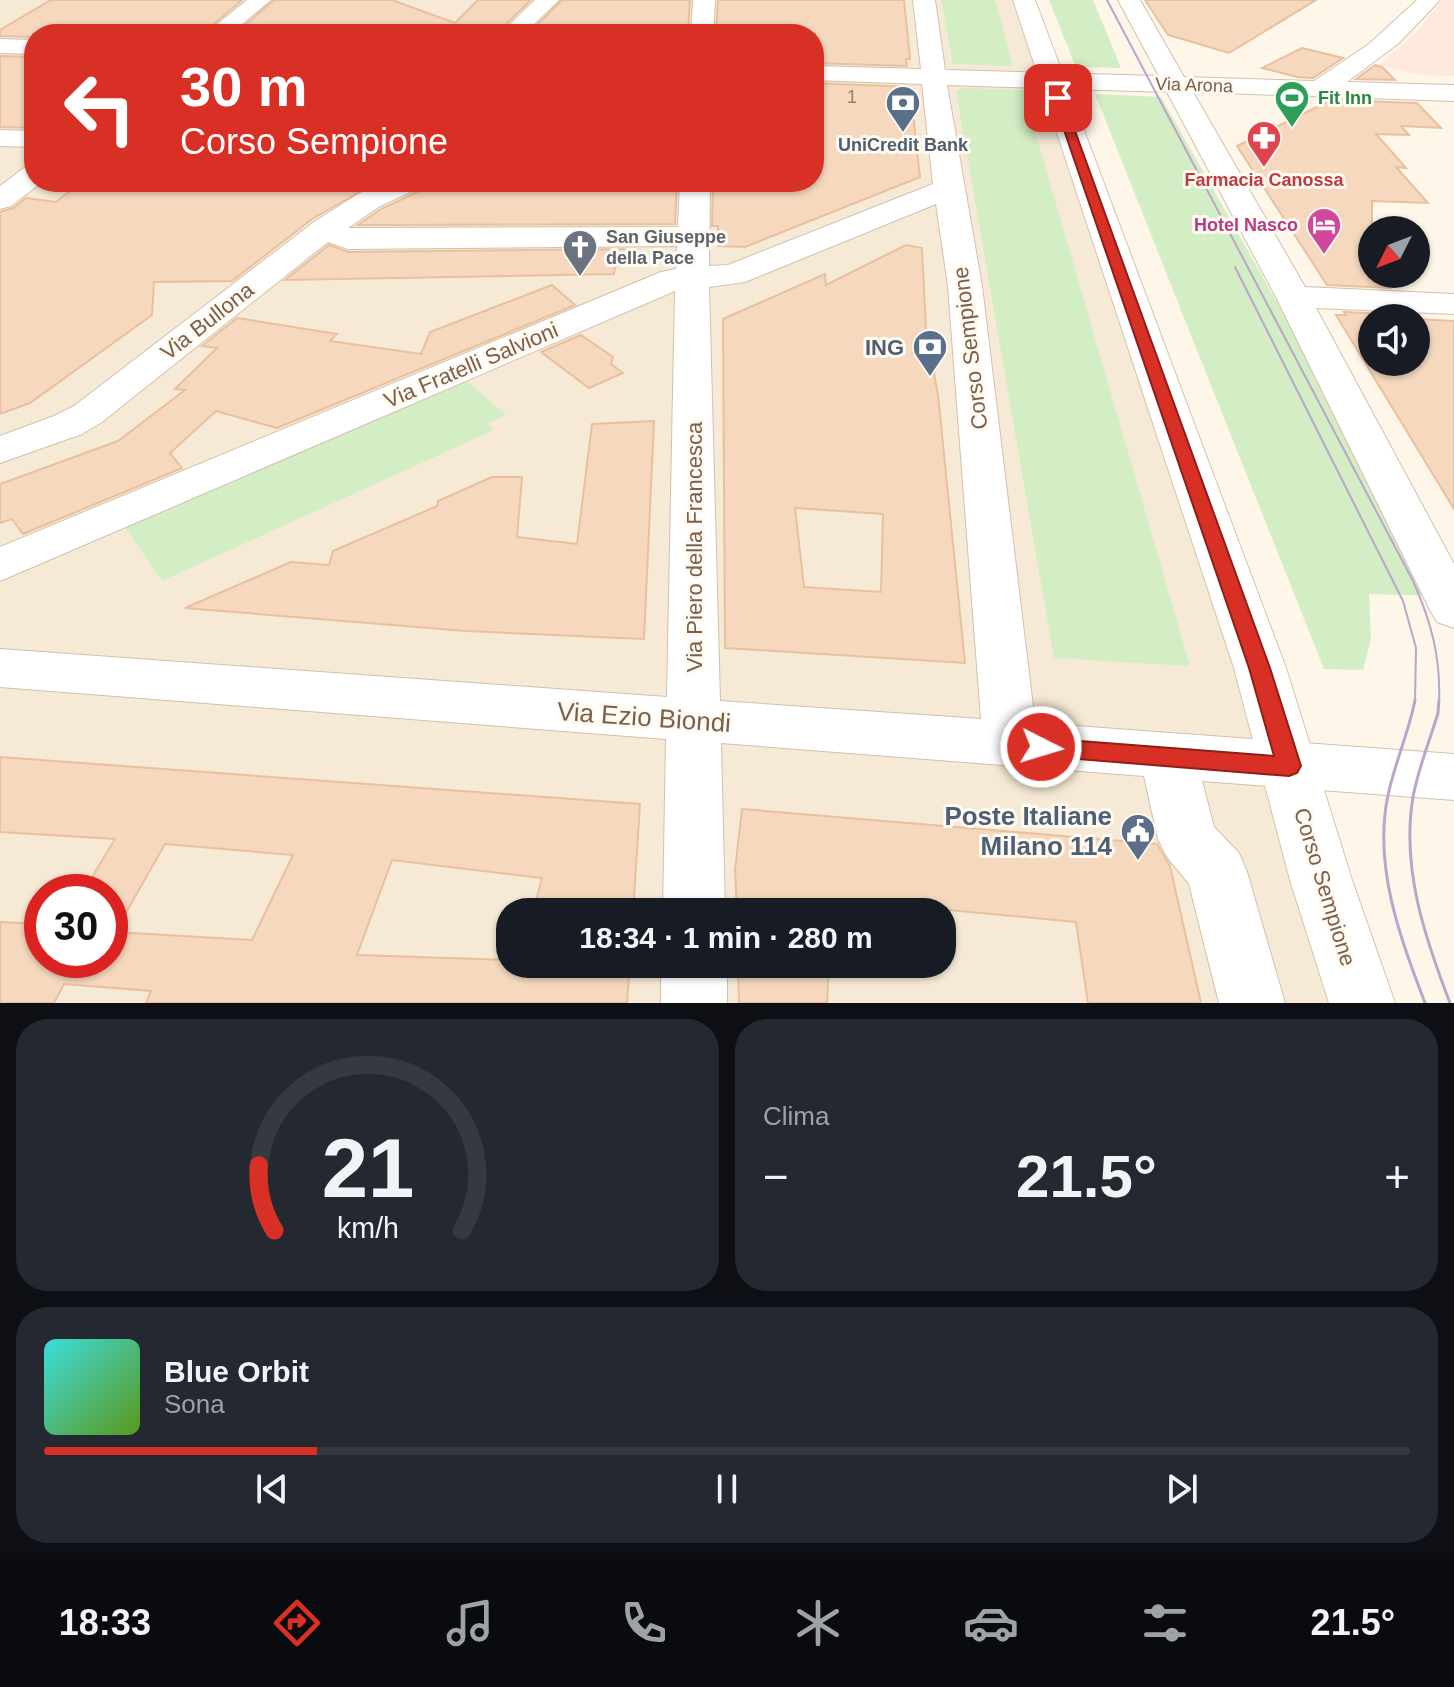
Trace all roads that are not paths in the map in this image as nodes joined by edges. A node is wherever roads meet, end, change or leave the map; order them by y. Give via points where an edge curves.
1 (260, 0) edge
2 (548, 0) edge
3 (704, 0) edge
4 (924, 0) edge
5 (1024, 0) edge
6 (1129, 0) edge
7 (1429, 0) edge
8 (229, 24) edge
9 (521, 24) edge
10 (703, 24) edge
11 (1155, 45) junction
12 (0, 46) edge
13 (24, 47) edge
14 (824, 73) edge
15 (934, 77) junction
16 (1051, 80) junction
17 (1176, 84) junction
18 (1310, 88) junction
19 (1454, 93) edge
20 (1249, 113) dead end
21 (0, 138) edge
22 (24, 139) edge
23 (24, 182) edge
24 (948, 188) junction
25 (387, 192) edge
26 (695, 192) edge
27 (0, 200) edge
28 (325, 229) junction
29 (693, 257) junction
30 (1293, 297) junction
31 (1454, 304) edge
32 (0, 450) edge
33 (0, 565) edge
34 (1454, 610) edge
35 (0, 668) edge
36 (694, 721) junction
37 (1010, 745) junction
38 (1168, 757) junction
39 (1289, 766) junction
40 (1454, 777) edge
41 (694, 898) edge
42 (694, 978) edge
43 (694, 1003) edge
44 (1252, 1003) edge
45 (1362, 1003) edge

1 - 8 street
2 - 9 street
3 - 10 street
4 - 15 street, Corso Sempione
5 - 16 street, Corso Sempione
6 - 11 street
7 - 18 street via 1396,38 1354,69
11 - 17 street
11 - 18 street
12 - 13 street
14 - 15 street, Via Arona
15 - 16 street, Via Arona
15 - 24 street, Corso Sempione
16 - 17 street, Via Arona
16 - 39 street, Corso Sempione via 1260,668
17 - 18 street, Via Arona
17 - 30 street via 1213,129
18 - 19 street, Via Arona
18 - 20 street
21 - 22 street
23 - 27 street
24 - 29 street, Via Fratelli Salvioni via 719,278
24 - 37 street, Corso Sempione via 965,286
25 - 28 street, Via Bullona
26 - 29 street, Via Piero della Francesca
28 - 29 street via 348,239
28 - 32 street, Via Bullona via 88,414
29 - 33 street, Via Fratelli Salvioni via 673,279
29 - 36 street, Via Piero della Francesca
30 - 31 street
30 - 34 street
35 - 36 street, Via Ezio Biondi
36 - 37 street, Via Ezio Biondi
36 - 41 street, Via Piero della Francesca
37 - 38 street, Via Ezio Biondi
38 - 39 street, Via Ezio Biondi
38 - 44 street via 1188,839 1217,872
39 - 40 street, Via Ezio Biondi
39 - 45 street, Corso Sempione
42 - 43 street

